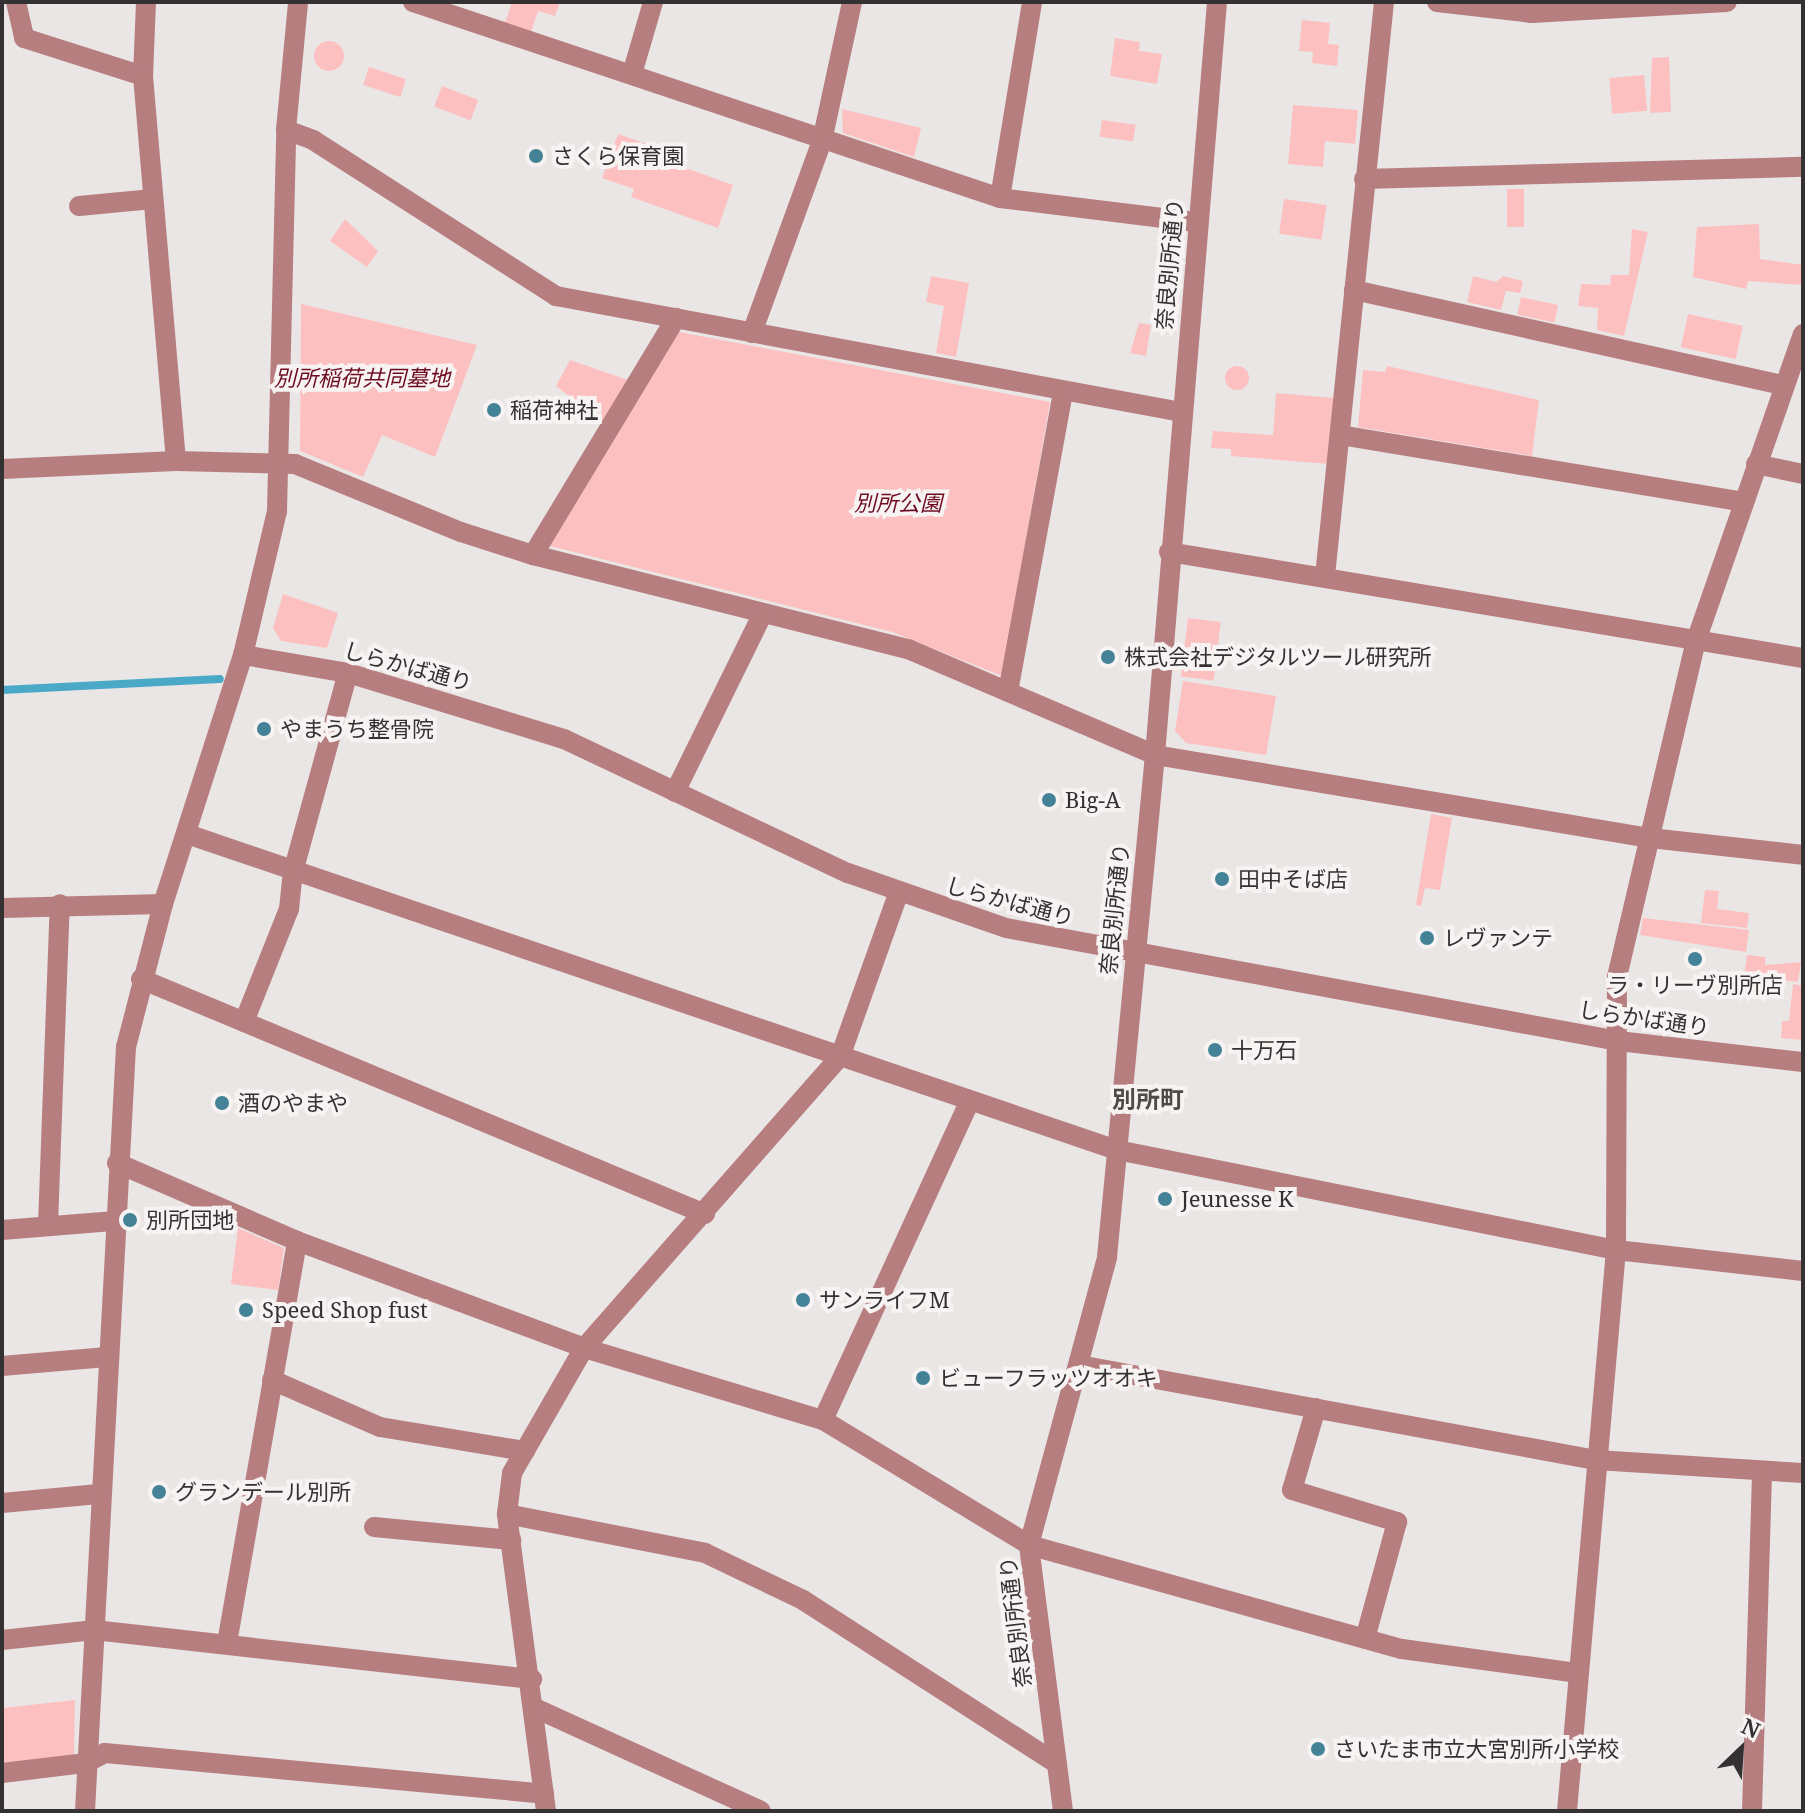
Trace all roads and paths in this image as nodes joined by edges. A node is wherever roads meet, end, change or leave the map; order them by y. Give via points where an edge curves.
1 (16, 2) edge
2 (146, 2) edge
3 (298, 2) edge
4 (413, 2) edge
5 (653, 2) edge
6 (852, 2) edge
7 (1032, 2) edge
8 (1217, 2) edge
9 (1384, 2) edge
10 (1437, 2) edge
11 (1727, 2) edge
12 (632, 74) junction
13 (143, 76) junction
14 (286, 130) junction
15 (822, 141) junction
16 (1803, 167) edge
17 (1364, 179) junction
18 (1000, 198) junction
19 (153, 199) junction
20 (79, 206) dead end
21 (1196, 222) junction
22 (1354, 290) junction
23 (676, 318) junction
24 (752, 333) junction
25 (1803, 334) edge
26 (1784, 385) junction
27 (1063, 391) junction
28 (1181, 412) junction
29 (1340, 435) junction
30 (176, 461) junction
31 (281, 462) junction
32 (1756, 464) junction
33 (2, 469) edge
34 (1803, 474) edge
35 (1743, 502) junction
36 (1169, 552) junction
37 (533, 555) junction
38 (1325, 576) junction
39 (763, 613) junction
40 (1696, 641) junction
41 (243, 655) junction
42 (1803, 658) edge
43 (348, 673) junction
44 (1008, 692) junction
45 (1155, 755) junction
46 (675, 792) junction
47 (187, 834) junction
48 (1650, 838) junction
49 (1803, 855) edge
50 (293, 872) junction
51 (898, 894) junction
52 (60, 904) junction
53 (163, 904) junction
54 (2, 908) edge
55 (1133, 955) junction
56 (141, 979) junction
57 (244, 1022) junction
58 (1618, 1041) junction
59 (840, 1057) junction
60 (1803, 1062) edge
61 (969, 1102) junction
62 (1117, 1150) junction
63 (117, 1163) junction
64 (705, 1214) junction
65 (113, 1221) junction
66 (48, 1225) junction
67 (2, 1230) edge
68 (297, 1241) junction
69 (1616, 1250) junction
70 (1803, 1271) edge
71 (584, 1348) junction
72 (107, 1357) junction
73 (1079, 1365) junction
74 (2, 1366) edge
75 (272, 1380) junction
76 (1316, 1408) junction
77 (823, 1420) junction
78 (525, 1451) junction
79 (1596, 1460) junction
80 (1762, 1471) junction
81 (1803, 1473) edge
82 (99, 1494) junction
83 (2, 1503) edge
84 (507, 1514) junction
85 (374, 1527) dead end
86 (511, 1540) junction
87 (1029, 1545) junction
88 (94, 1630) junction
89 (1365, 1639) junction
90 (2, 1640) edge
91 (227, 1643) junction
92 (1578, 1673) junction
93 (532, 1679) junction
94 (535, 1708) junction
95 (86, 1763) junction
96 (1056, 1763) junction
97 (2, 1773) edge
98 (545, 1803) edge
99 (85, 1811) edge
100 (761, 1811) edge
101 (1063, 1811) edge
102 (1567, 1811) edge
103 (1752, 1811) edge

1 - 13 street via 24,38
2 - 13 street
3 - 14 street
4 - 12 street
5 - 12 street
6 - 15 street
7 - 18 street
8 - 21 street, 奈良別所通り
9 - 17 street
10 - 11 street via 1532,13
12 - 15 street
13 - 19 street
14 - 23 street via 313,140 556,296
14 - 31 street
15 - 18 street
15 - 24 street
16 - 17 street
17 - 22 street
18 - 21 street
19 - 20 street
19 - 30 street
21 - 28 street, 奈良別所通り
22 - 26 street
22 - 29 street
23 - 24 street
23 - 37 street
24 - 27 street
25 - 26 street
26 - 32 street
27 - 28 street
27 - 44 street
28 - 36 street, 奈良別所通り
29 - 35 street
29 - 38 street
30 - 31 street
30 - 33 street
31 - 37 street
31 - 41 street via 277,511
32 - 34 street
32 - 35 street
35 - 40 street
36 - 38 street
36 - 45 street, 奈良別所通り
37 - 39 street
38 - 40 street
39 - 44 street via 908,649
39 - 46 street
40 - 42 street
40 - 48 street
41 - 43 street, しらかば通り
41 - 47 street
43 - 46 street, しらかば通り via 564,739
43 - 50 street
44 - 45 street
45 - 48 street
45 - 55 street, 奈良別所通り
46 - 51 street, しらかば通り
47 - 50 street
47 - 53 street
48 - 49 street
48 - 58 street via 1617,977
50 - 57 street via 289,909
50 - 59 street
51 - 55 street, しらかば通り via 1006,928
51 - 59 street
52 - 53 street
52 - 54 street
52 - 66 street
53 - 56 street
55 - 58 street, しらかば通り
55 - 62 street, 奈良別所通り
56 - 57 street
56 - 63 street via 126,1047
57 - 64 street
58 - 60 street, しらかば通り
58 - 69 street
59 - 61 street
59 - 64 street
61 - 62 street
61 - 77 street
62 - 69 street
62 - 73 street, 奈良別所通り via 1107,1257
63 - 65 street
63 - 68 street
64 - 71 street
65 - 66 street
65 - 72 street
66 - 67 street
68 - 71 street
68 - 75 street
69 - 70 street
69 - 79 street
71 - 77 street
71 - 78 street
72 - 74 street
72 - 82 street
73 - 76 street
73 - 87 street, 奈良別所通り
75 - 78 street via 380,1427
75 - 91 street
76 - 79 street
76 - 89 street via 1292,1490 1397,1522
77 - 87 street
78 - 84 street via 512,1473
79 - 80 street
79 - 92 street
80 - 81 street
80 - 103 street
82 - 83 street
82 - 88 street
84 - 86 street
84 - 96 street via 705,1553 803,1600
85 - 86 street
86 - 93 street
87 - 89 street
87 - 96 street, 奈良別所通り
88 - 90 street
88 - 91 street
88 - 95 street
89 - 92 street via 1402,1649
91 - 93 street
92 - 102 street
93 - 94 street
94 - 98 street
94 - 100 street
95 - 97 street
95 - 98 street via 105,1753 174,1757
95 - 99 street
96 - 101 street, 奈良別所通り

